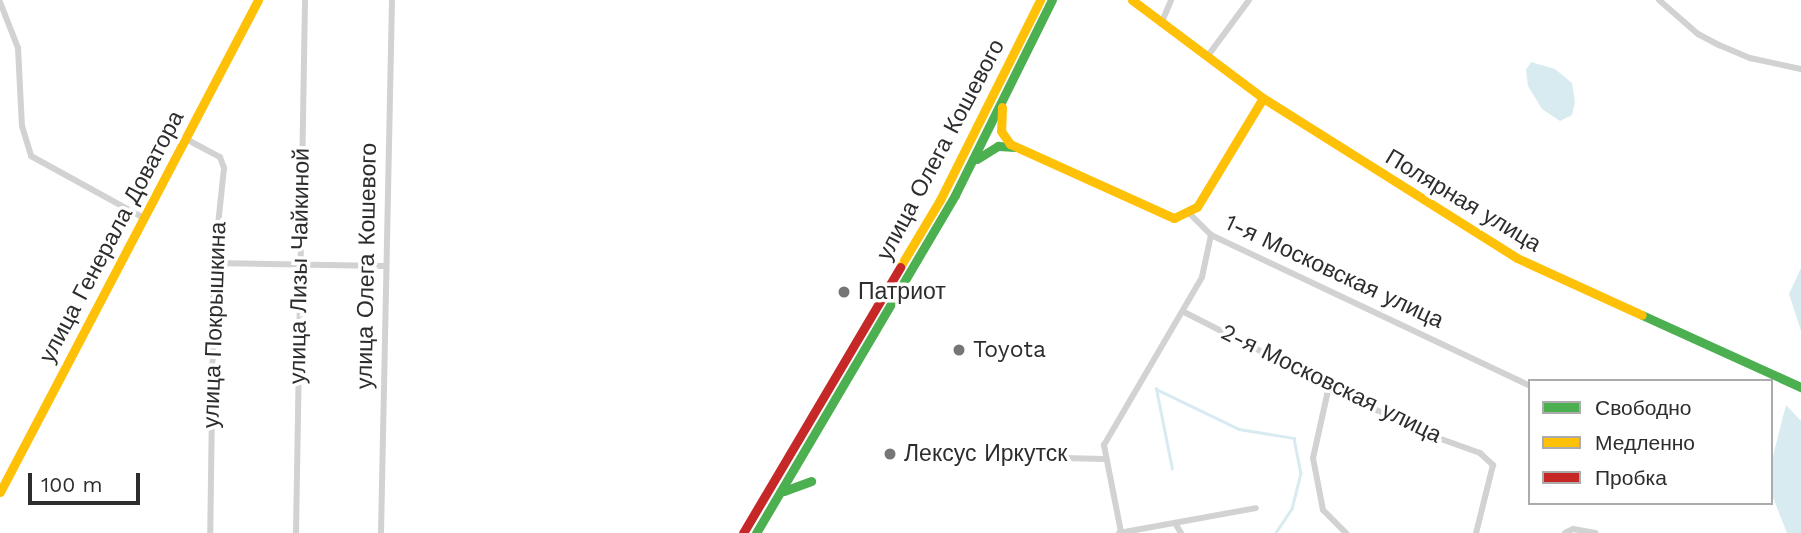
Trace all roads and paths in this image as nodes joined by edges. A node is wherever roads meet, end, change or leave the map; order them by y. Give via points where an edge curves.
1 (258, 0) edge
2 (304, 0) edge
3 (392, 0) edge
4 (1040, 0) edge
5 (1052, 0) edge
6 (1132, 0) edge
7 (1171, 0) edge
8 (1249, 0) edge
9 (1659, 0) edge
10 (0, 2) edge
11 (1161, 24) junction
12 (1206, 59) junction
13 (1801, 69) edge
14 (1263, 98) junction
15 (1002, 107) junction
16 (186, 139) junction
17 (1015, 147) junction
18 (972, 164) junction
19 (1190, 214) junction
20 (144, 218) junction
21 (1211, 235) junction
22 (214, 262) junction
23 (300, 264) junction
24 (385, 266) junction
25 (1184, 312) junction
26 (1528, 385) edge
27 (1329, 386) junction
28 (1801, 387) edge
29 (1064, 458) dead end
30 (1104, 459) junction
31 (811, 481) dead end
32 (0, 492) edge
33 (774, 503) junction
34 (1256, 508) dead end
35 (1175, 523) junction
36 (210, 533) edge
37 (296, 533) edge
38 (382, 533) edge
39 (743, 533) edge
40 (756, 533) edge
41 (1120, 533) edge
42 (1181, 533) edge
43 (1346, 533) edge
44 (1476, 533) edge
45 (1566, 533) edge
46 (1596, 533) edge

1 - 16 main road, улица Генерала Доватора
2 - 23 street, улица Лизы Чайкиной
3 - 24 street, улица Олега Кошевого
4 - 39 main road, улица Олега Кошевого via 940,200
5 - 15 main road, улица Олега Кошевого
6 - 11 main road, Полярная улица
7 - 11 street
8 - 12 street
9 - 13 street via 1698,34 1719,45 1750,58
10 - 20 street via 18,48 22,126 31,156
11 - 12 main road, Полярная улица
12 - 14 main road, Полярная улица
14 - 19 main road
14 - 28 main road, Полярная улица via 1517,258
15 - 17 main road via 1001,131
15 - 18 main road, улица Олега Кошевого
16 - 20 main road, улица Генерала Доватора
16 - 22 street, улица Покрышкина via 223,163
17 - 18 main road via 993,148
17 - 19 main road via 1163,216
18 - 33 main road, улица Олега Кошевого
19 - 21 street, 1-я Московская улица
20 - 32 main road, улица Генерала Доватора
21 - 25 street via 1202,277
21 - 26 street, 1-я Московская улица
22 - 23 street
22 - 36 street, улица Покрышкина
23 - 24 street
23 - 37 street, улица Лизы Чайкиной
24 - 38 street, улица Олега Кошевого
25 - 27 street, 2-я Московская улица
25 - 30 street via 1104,445
27 - 43 street via 1313,458 1322,510
27 - 44 street, 2-я Московская улица via 1416,430 1480,453 1493,465
29 - 30 street
30 - 41 street
31 - 33 main road via 793,484
33 - 40 main road, улица Олега Кошевого
34 - 35 street
35 - 41 street
35 - 42 street
45 - 46 street via 1573,529

